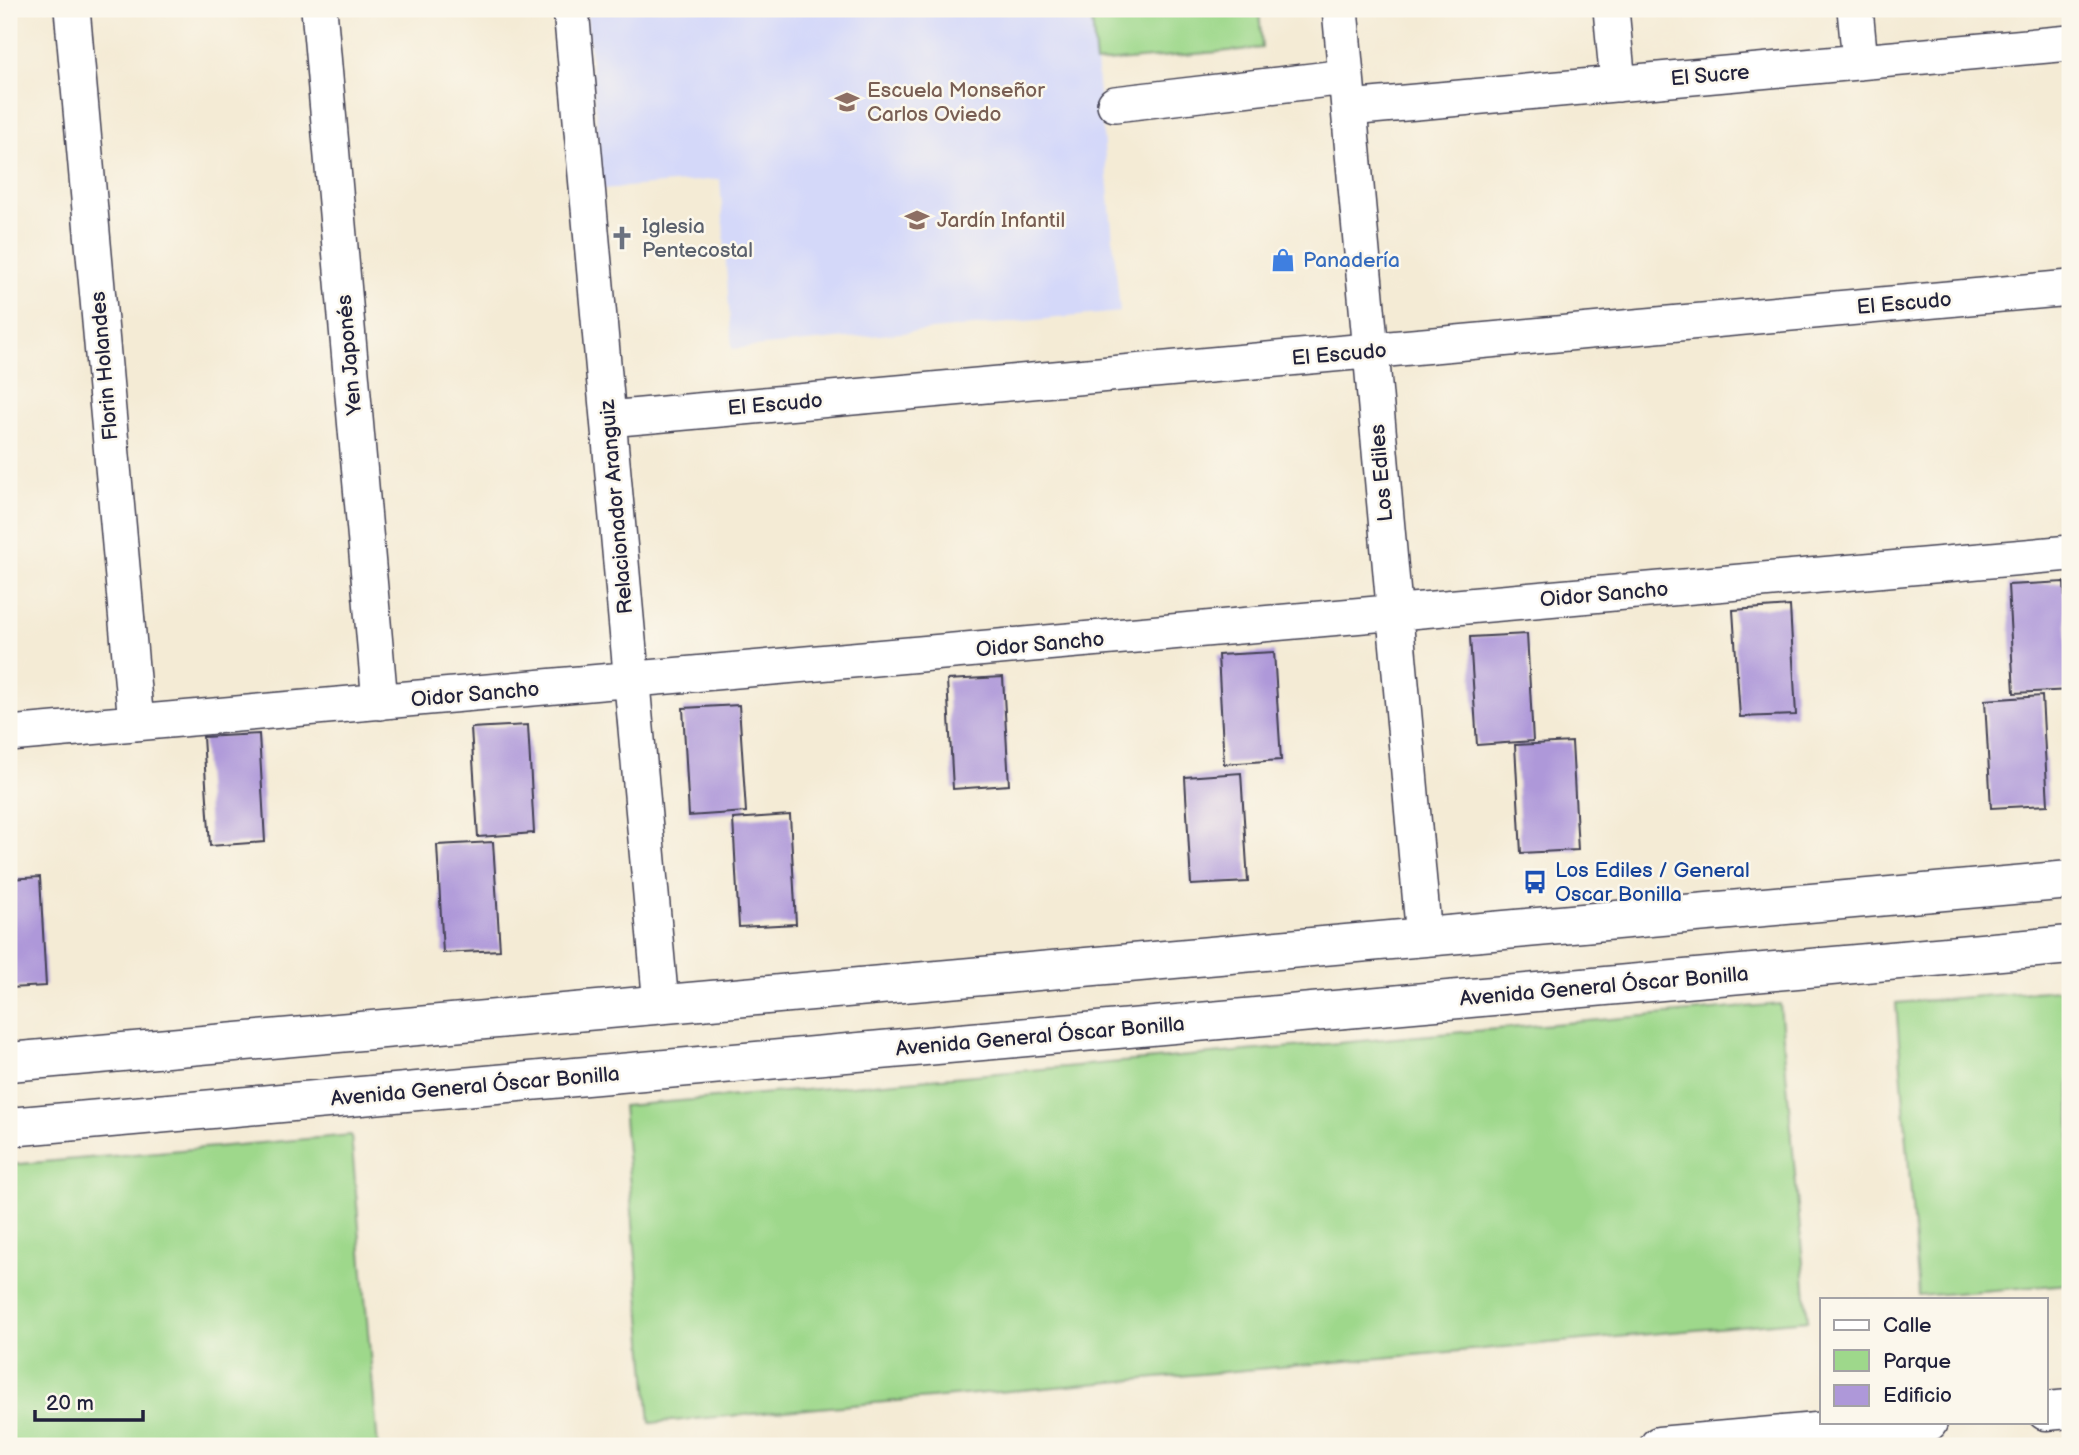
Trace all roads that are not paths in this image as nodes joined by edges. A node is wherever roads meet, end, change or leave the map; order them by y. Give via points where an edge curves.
1 (72, 9) edge
2 (319, 9) edge
3 (572, 9) edge
4 (1340, 9) edge
5 (1611, 9) edge
6 (1855, 9) edge
7 (2070, 43) edge
8 (1860, 62) junction
9 (1618, 84) junction
10 (1348, 92) junction
11 (1115, 104) dead end
12 (2070, 288) edge
13 (1370, 351) junction
14 (608, 419) junction
15 (2070, 553) edge
16 (1393, 613) junction
17 (632, 680) junction
18 (380, 702) junction
19 (136, 723) junction
20 (9, 734) edge
21 (2070, 880) edge
22 (1424, 938) junction
23 (2070, 945) edge
24 (661, 1005) junction
25 (9, 1062) edge
26 (9, 1127) edge
27 (2070, 1409) edge
28 (2048, 1411) edge
29 (1906, 1424) edge
30 (1660, 1446) edge

1 - 19 street, Florin Holandes
2 - 18 street, Yen Japonés
3 - 14 street, Relacionador Aranguiz
4 - 10 street, Los Ediles
5 - 9 street
6 - 8 street
7 - 8 street, El Sucre
8 - 9 street, El Sucre
9 - 10 street, El Sucre
10 - 11 street, El Sucre
10 - 13 street, Los Ediles
12 - 13 street, El Escudo
13 - 14 street, El Escudo
13 - 16 street, Los Ediles
14 - 17 street, Relacionador Aranguiz
15 - 16 street, Oidor Sancho
16 - 17 street, Oidor Sancho
16 - 22 street, Los Ediles
17 - 18 street, Oidor Sancho
17 - 24 street, Relacionador Aranguiz
18 - 19 street, Oidor Sancho
19 - 20 street, Oidor Sancho
21 - 22 main road
22 - 24 main road
23 - 26 main road, Avenida General Óscar Bonilla
24 - 25 main road
27 - 28 main road
29 - 30 main road

